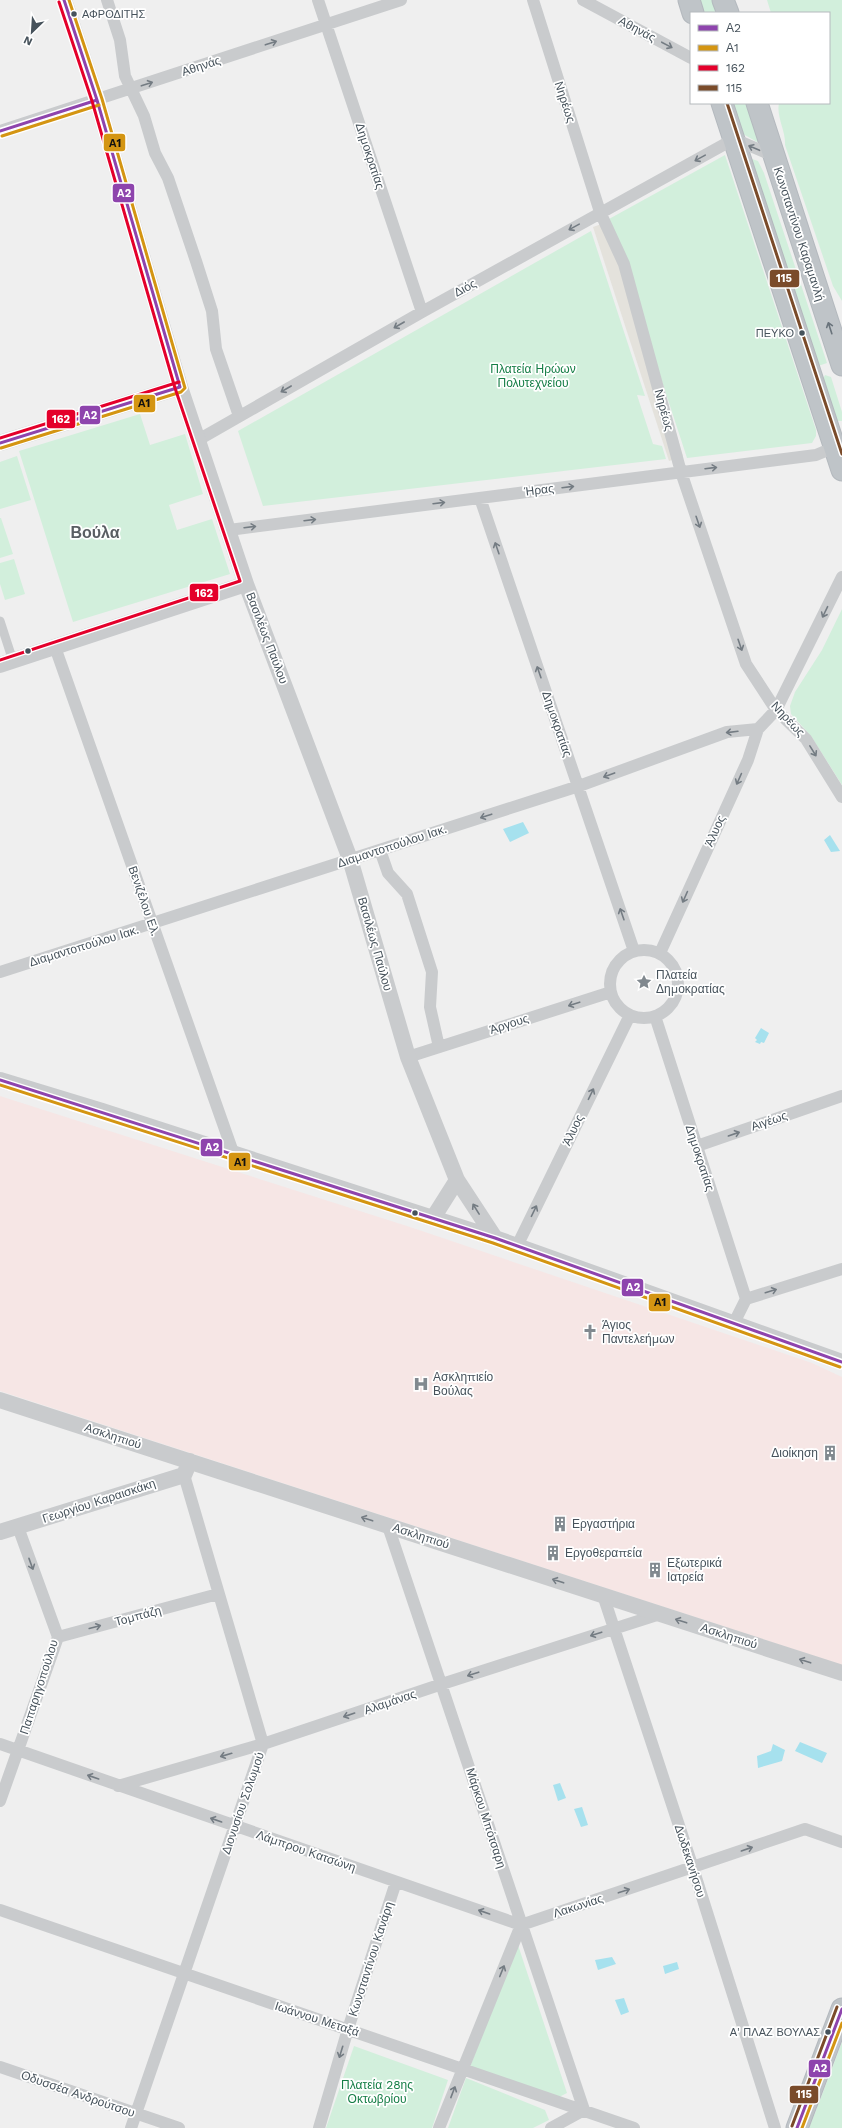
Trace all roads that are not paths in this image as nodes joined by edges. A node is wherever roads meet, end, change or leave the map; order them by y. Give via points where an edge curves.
1 (64, 0) edge
2 (108, 0) edge
3 (318, 0) edge
4 (402, 0) edge
5 (532, 0) edge
6 (584, 0) edge
7 (689, 0) edge
8 (723, 0) edge
9 (693, 12) edge
10 (728, 12) edge
11 (326, 25) junction
12 (690, 57) edge
13 (131, 89) junction
14 (97, 100) junction
15 (722, 104) edge
16 (757, 104) edge
17 (0, 132) edge
18 (734, 139) junction
19 (774, 156) junction
20 (600, 212) junction
21 (422, 312) junction
22 (842, 365) edge
23 (180, 387) junction
24 (239, 416) junction
25 (198, 440) junction
26 (838, 441) edge
27 (0, 442) edge
28 (842, 470) edge
29 (681, 472) junction
30 (480, 498) junction
31 (229, 530) junction
32 (842, 577) edge
33 (246, 584) junction
34 (0, 621) edge
35 (55, 647) junction
36 (7, 663) edge
37 (776, 710) junction
38 (758, 730) junction
39 (578, 786) junction
40 (842, 797) edge
41 (380, 850) junction
42 (350, 859) junction
43 (153, 924) junction
44 (634, 951) junction
45 (660, 954) junction
46 (0, 972) edge
47 (611, 992) junction
48 (630, 1015) junction
49 (654, 1016) junction
50 (439, 1047) junction
51 (408, 1057) junction
52 (0, 1080) edge
53 (842, 1096) edge
54 (697, 1146) junction
55 (234, 1155) junction
56 (457, 1180) junction
57 (433, 1218) junction
58 (495, 1238) junction
59 (517, 1246) junction
60 (842, 1269) edge
61 (746, 1299) junction
62 (734, 1323) junction
63 (842, 1362) edge
64 (0, 1400) edge
65 (187, 1468) junction
66 (388, 1526) junction
67 (18, 1527) junction
68 (0, 1532) edge
69 (218, 1594) junction
70 (603, 1595) junction
71 (660, 1614) junction
72 (614, 1628) junction
73 (58, 1637) junction
74 (842, 1673) edge
75 (442, 1684) junction
76 (0, 1744) edge
77 (263, 1744) junction
78 (18, 1751) junction
79 (118, 1786) junction
80 (0, 1801) edge
81 (234, 1826) junction
82 (842, 1842) edge
83 (693, 1868) junction
84 (396, 1882) junction
85 (0, 1910) edge
86 (521, 1925) junction
87 (183, 1974) junction
88 (842, 2009) edge
89 (348, 2029) junction
90 (0, 2067) edge
91 (462, 2069) junction
92 (584, 2110) junction
93 (136, 2113) junction
94 (131, 2128) edge
95 (179, 2128) edge
96 (319, 2128) edge
97 (439, 2128) edge
98 (551, 2128) edge
99 (634, 2128) edge
100 (775, 2128) edge
101 (797, 2128) edge

1 - 14 street, Βασιλέως Παύλου
2 - 13 street
3 - 11 street, Δημοκρατίας
4 - 11 street, Αθηνάς
5 - 20 street, Νηρέως
6 -> 12 street, Αθηνάς
7 - 9 highway
8 - 10 highway
13 -> 11 street, Αθηνάς
11 - 21 street, Δημοκρατίας
13 - 14 street, Αθηνάς
13 - 24 street via 144,116 155,153 168,178 196,261 212,311 216,349
14 - 17 street, Αθηνάς
14 - 23 street, Βασιλέως Παύλου
15 - 18 highway
16 - 19 highway, Κωνσταντίνου Καραμανλή
19 -> 18 street
18 -> 20 street, Διός
18 - 26 highway
22 -> 19 highway, Κωνσταντίνου Καραμανλή
20 -> 21 street, Διός
20 - 29 street, Νηρέως via 624,264
21 -> 24 street, Διός
23 - 25 street, Βασιλέως Παύλου
23 - 27 street
24 - 25 street, Διός
25 - 31 street, Βασιλέως Παύλου
26 - 28 highway
29 -> 26 street, Ήρας via 816,455
30 -> 29 street, Ήρας
29 -> 37 street, Νηρέως via 746,664
31 -> 30 street, Ήρας
39 -> 30 street, Δημοκρατίας
31 - 33 street, Βασιλέως Παύλου
32 -> 37 street
33 - 35 street
33 - 42 street, Βασιλέως Παύλου
34 - 36 street
35 - 36 street
35 - 43 street, Βενιζέλου Ελ.
37 - 38 street
37 -> 40 street, Νηρέως via 806,739
38 -> 39 street, Διαμαντοπούλου Ιακ. via 727,732
38 -> 45 street, Άλυος via 748,760
39 -> 41 street, Διαμαντοπούλου Ιακ.
44 -> 39 street, Δημοκρατίας
41 - 42 street, Διαμαντοπούλου Ιακ.
41 - 50 street via 388,873 407,894 432,972 430,1007
42 - 43 street, Διαμαντοπούλου Ιακ.
42 - 51 street, Βασιλέως Παύλου
43 - 46 street, Διαμαντοπούλου Ιακ.
43 - 55 street, Βενιζέλου Ελ.
44 - 45 street via 643,950
44 - 47 street via 625,955 615,967 610,981
45 - 49 street via 669,960 675,970 677,992 665,1011
47 - 48 street via 615,1001
47 -> 50 street, Άργους
48 - 49 street via 646,1018
59 -> 48 street, Άλυος
49 - 54 street, Δημοκρατίας
50 - 51 street, Άργους
51 - 56 street, Βασιλέως Παύλου
52 - 55 street
54 -> 53 street, Αιγέως
54 - 61 street, Δημοκρατίας
55 - 57 street
56 - 57 street
58 -> 56 street, Βασιλέως Παύλου
57 - 58 street
58 - 59 street
59 - 62 street
61 -> 60 street
61 - 62 street
62 - 63 street
64 - 65 street, Ασκληπιού
66 -> 65 street, Ασκληπιού
65 - 67 street, Γεωργίου Καραισκάκη
65 - 69 street, Διονυσίου Σολωμού
70 -> 66 street, Ασκληπιού
66 - 75 street, Μάρκου Μπότσαρη
67 - 68 street, Γεωργίου Καραισκάκη
67 -> 73 street, Παπαρηγοπούλου
73 -> 69 street, Τομπάζη
69 - 77 street, Διονυσίου Σολωμού
70 - 71 street, Ασκληπιού
70 - 72 street, Δωδεκανήσου
71 - 72 street, Αλαμάνας
74 -> 71 street, Ασκληπιού
72 -> 75 street, Αλαμάνας
72 - 83 street, Δωδεκανήσου
73 - 78 street, Παπαρηγοπούλου
75 -> 77 street, Αλαμάνας
75 - 86 street, Μάρκου Μπότσαρη
76 - 78 street, Λάμπρου Κατσώνη
77 -> 79 street, Αλαμάνας
77 - 81 street, Διονυσίου Σολωμού
79 -> 78 street, Λάμπρου Κατσώνη
78 - 80 street, Παπαρηγοπούλου
81 -> 79 street, Λάμπρου Κατσώνη
81 - 84 street, Λάμπρου Κατσώνη
81 - 87 street, Διονυσίου Σολωμού
83 -> 82 street, Λακωνίας via 805,1829
86 -> 83 street, Λακωνίας
83 - 100 street, Δωδεκανήσου
86 -> 84 street, Λάμπρου Κατσώνη
84 - 89 street, Κωνσταντίνου Κανάρη
85 - 87 street, Ιωάννου Μεταξά
91 -> 86 street
86 - 92 street, Μάρκου Μπότσαρη
87 - 89 street, Ιωάννου Μεταξά
87 - 93 street, Διονυσίου Σολωμού
88 - 101 highway
89 - 91 street, Ιωάννου Μεταξά
89 -> 96 street, Κωνσταντίνου Κανάρη
90 - 93 street, Οδυσσέα Ανδρούτσου
91 - 92 street, Ιωάννου Μεταξά
97 -> 91 street
92 - 98 street
92 - 99 street, Ιωάννου Μεταξά
93 - 94 street, Διονυσίου Σολωμού
93 - 95 street, Οδυσσέα Ανδρούτσου

